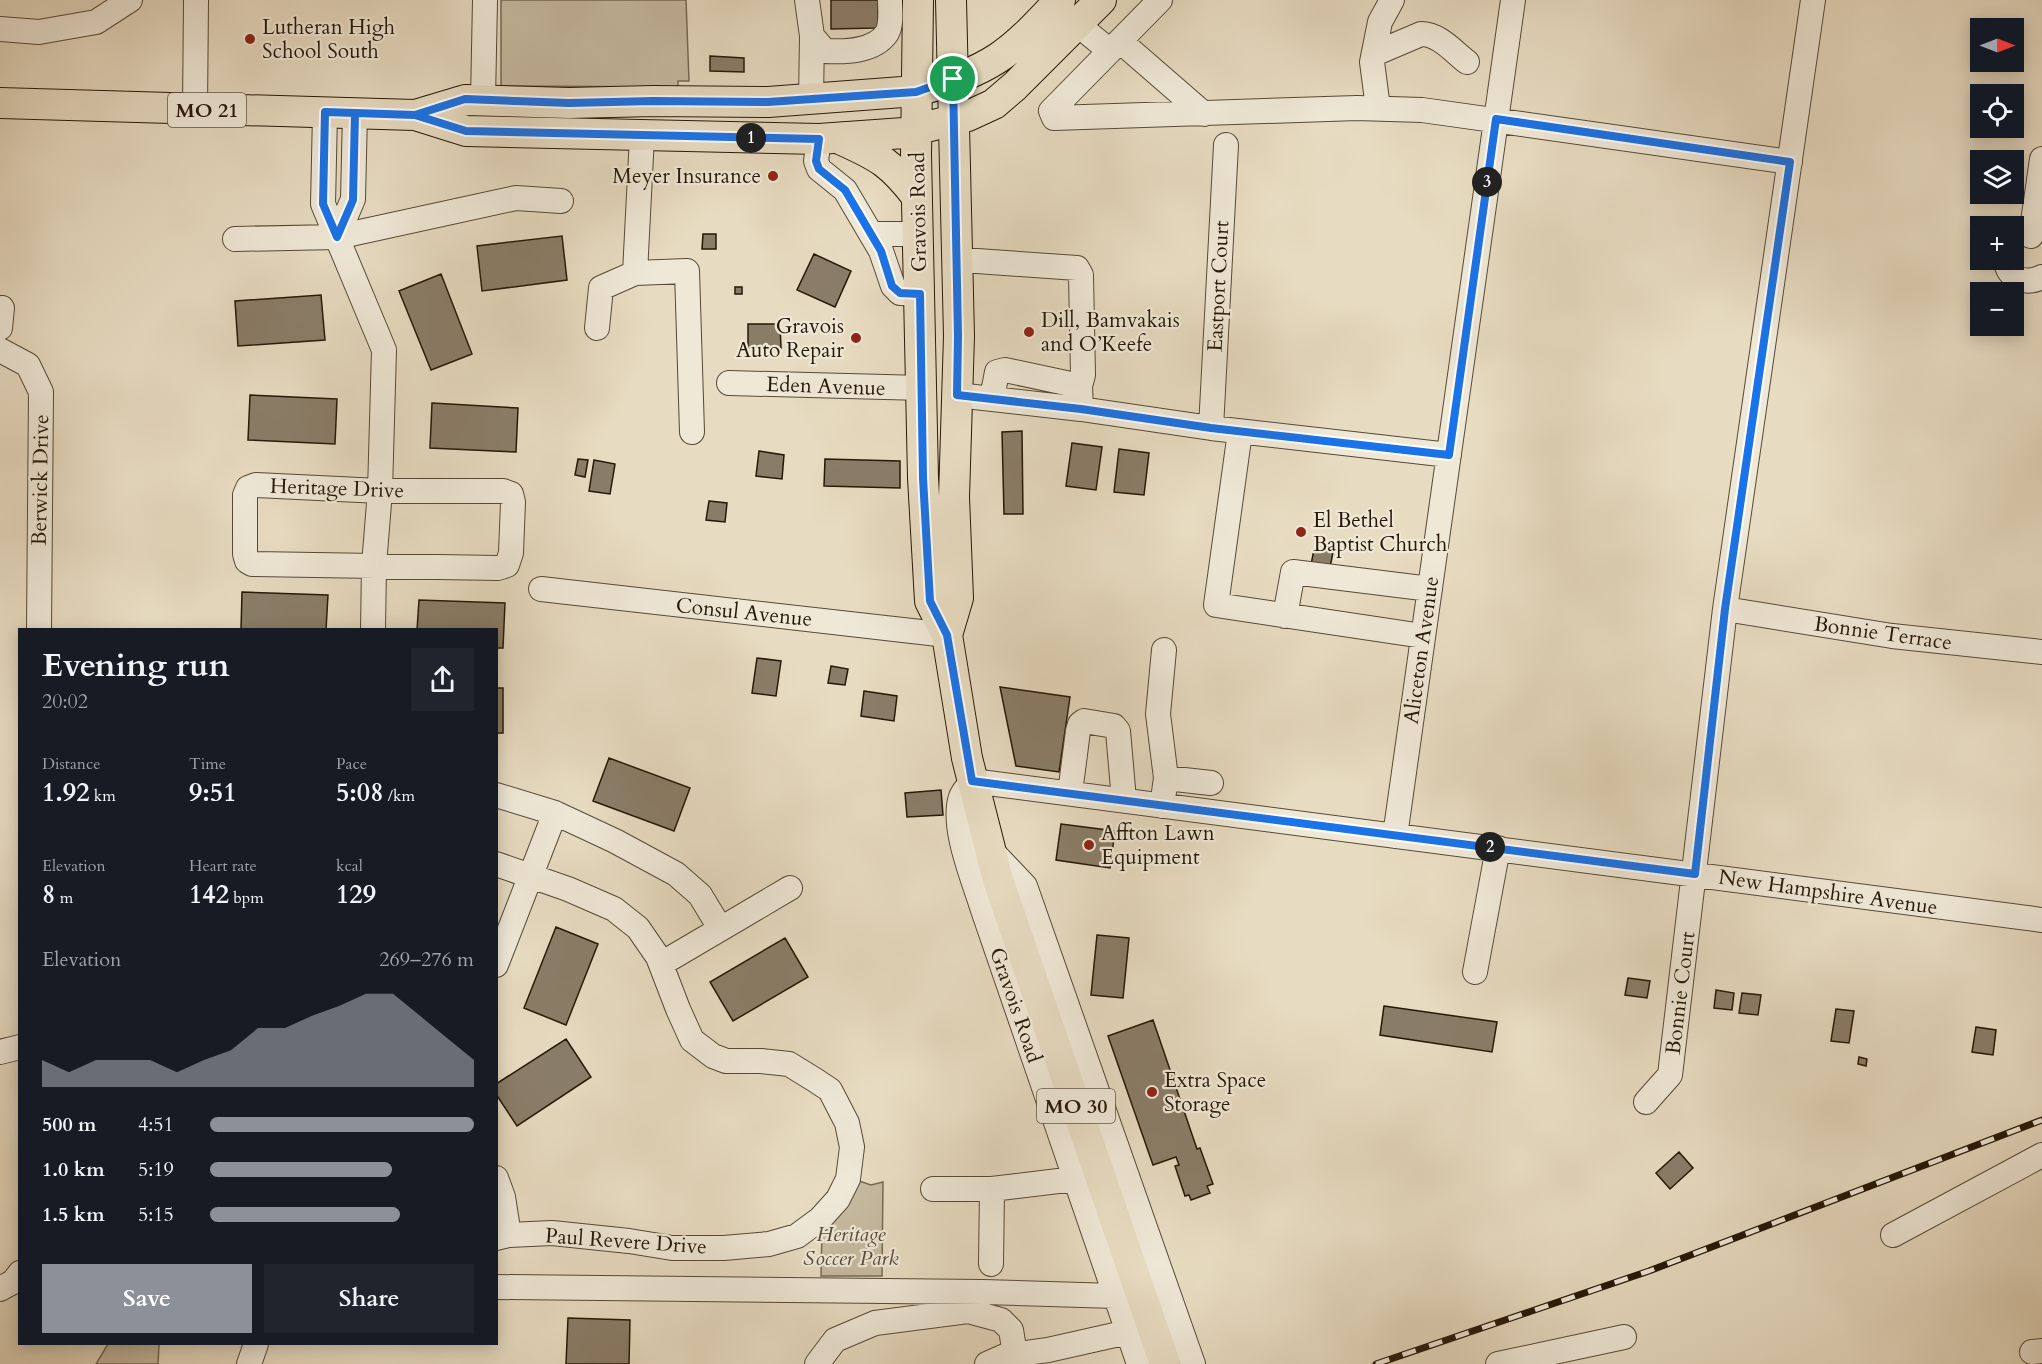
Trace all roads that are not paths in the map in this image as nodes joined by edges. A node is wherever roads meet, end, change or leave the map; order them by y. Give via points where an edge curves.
1 (130, 0) edge
2 (196, 0) edge
3 (485, 0) edge
4 (807, 0) edge
5 (890, 0) edge
6 (918, 0) edge
7 (951, 0) edge
8 (1060, 0) edge
9 (1101, 0) edge
10 (1160, 0) edge
11 (1392, 0) edge
12 (1513, 0) edge
13 (1813, 0) edge
14 (1077, 24) junction
15 (0, 29) edge
16 (818, 44) junction
17 (1115, 46) junction
18 (1374, 54) junction
19 (1467, 62) dead end
20 (953, 79) junction
21 (916, 92) junction
22 (483, 100) junction
23 (812, 100) junction
24 (0, 103) edge
25 (1378, 108) junction
26 (195, 110) junction
27 (325, 112) junction
28 (355, 113) junction
29 (1204, 114) junction
30 (415, 115) junction
31 (1496, 119) junction
32 (954, 120) junction
33 (916, 130) junction
34 (642, 136) junction
35 (829, 139) junction
36 (1226, 145) dead end
37 (2042, 159) edge
38 (1790, 162) junction
39 (917, 197) junction
40 (561, 201) dead end
41 (872, 234) junction
42 (919, 234) junction
43 (337, 237) junction
44 (235, 239) dead end
45 (2029, 240) edge
46 (957, 261) junction
47 (2009, 270) edge
48 (635, 273) junction
49 (2042, 277) edge
50 (920, 294) junction
51 (597, 328) dead end
52 (0, 350) edge
53 (729, 383) dead end
54 (922, 388) junction
55 (957, 395) junction
56 (1081, 397) junction
57 (1211, 428) junction
58 (692, 432) dead end
59 (1240, 432) junction
60 (1449, 455) junction
61 (380, 491) junction
62 (374, 565) junction
63 (541, 589) dead end
64 (1430, 589) junction
65 (1725, 609) junction
66 (1285, 616) junction
67 (39, 628) edge
68 (373, 628) edge
69 (947, 635) junction
70 (1423, 636) junction
71 (1164, 650) dead end
72 (2042, 652) edge
73 (1166, 778) junction
74 (972, 781) junction
75 (1211, 783) dead end
76 (1070, 793) junction
77 (498, 796) edge
78 (1124, 801) junction
79 (1162, 806) junction
80 (555, 813) junction
81 (1395, 836) junction
82 (988, 848) junction
83 (1498, 848) junction
84 (498, 865) edge
85 (1695, 874) junction
86 (531, 877) junction
87 (790, 888) dead end
88 (2042, 920) edge
89 (720, 928) junction
90 (503, 933) edge
91 (498, 956) edge
92 (661, 964) junction
93 (1476, 972) dead end
94 (18, 1048) edge
95 (0, 1052) edge
96 (1646, 1102) dead end
97 (2042, 1155) edge
98 (1075, 1179) junction
99 (498, 1183) edge
100 (933, 1189) dead end
101 (992, 1189) junction
102 (1893, 1235) dead end
103 (503, 1236) edge
104 (991, 1264) dead end
105 (18, 1276) edge
106 (498, 1287) edge
107 (0, 1289) edge
108 (1115, 1296) junction
109 (1128, 1332) junction
110 (1624, 1337) dead end
111 (256, 1345) edge
112 (1015, 1354) junction
113 (249, 1364) edge
114 (817, 1364) edge
115 (987, 1364) edge
116 (1139, 1364) edge
117 (1165, 1364) edge
118 (1193, 1364) edge
119 (1498, 1364) edge

1 - 15 street via 96,22 39,32
2 - 26 street
3 - 22 street
4 - 16 street
5 - 16 street via 887,32 877,42 856,50
6 - 21 main road, Gravois Road / MO 30
7 - 20 main road, Gravois Road / MO 30
8 - 20 main road via 1000,56
9 - 14 main road
10 - 17 street
11 - 18 street via 1380,22
12 - 31 street, Aliceton Avenue
13 - 38 street, Bonnie Court
14 - 17 street
14 - 32 main road via 994,104
16 - 23 street
17 - 29 street
17 - 29 street via 1051,111 1054,118
18 - 19 street via 1427,34 1434,35
18 - 25 street
20 - 21 main road, MO 21
20 - 32 main road, Gravois Road / MO 30
21 - 23 main road, MO 21
21 - 33 main road, Gravois Road / MO 30
22 - 23 main road, MO 21
22 - 30 main road, MO 21 via 465,99
24 - 26 main road, MO 21
25 - 29 street
25 - 31 street
26 - 27 main road, MO 21
27 - 28 main road, MO 21
27 - 43 street via 323,204
28 - 30 main road, MO 21
28 - 43 street via 353,200
30 - 34 main road, MO 21 via 466,131
31 - 38 street
31 - 60 street, Aliceton Avenue
32 - 33 main road, MO 21
32 - 46 main road, Gravois Road / MO 30
33 - 35 main road, MO 21
33 - 39 main road, Gravois Road / MO 30
34 - 35 main road, MO 21
34 - 48 street
35 - 39 main road via 883,160
35 - 41 street via 816,161 819,169 845,190
36 - 57 street, Eastport Court
37 - 45 street
38 - 65 street, Bonnie Court
39 - 42 main road, Gravois Road / MO 30
40 - 43 street via 516,198
41 - 42 street
41 - 50 street via 892,286 900,293
42 - 50 main road, Gravois Road / MO 30
43 - 44 street
43 - 61 street via 384,350
46 - 55 main road, Gravois Road / MO 30
46 - 56 street via 1077,268 1081,275
47 - 49 street via 2026,282
48 - 51 street via 601,288
48 - 58 street via 687,271
50 - 54 main road, Gravois Road / MO 30
52 - 67 street, Berwick Drive via 28,365 41,392
53 - 54 street, Eden Avenue
54 - 69 main road, Gravois Road / MO 30 via 930,601
55 - 56 street
55 - 69 main road, Gravois Road / MO 30 via 954,497 958,598
56 - 57 street
57 - 59 street
59 - 60 street
59 - 66 street via 1216,605
60 - 64 street, Aliceton Avenue
61 - 62 street
61 - 62 street, Heritage Drive via 256,485 244,495 244,554 252,564
61 - 62 street, Heritage Drive via 504,491 513,502 512,553 507,565 498,568
62 - 68 street
63 - 69 street, Consul Avenue
64 - 66 street via 1293,572
64 - 70 street, Aliceton Avenue
65 - 72 street, Bonnie Terrace via 1892,636
65 - 85 street, Bonnie Court
66 - 70 street
69 - 74 main road, Gravois Road / MO 30
70 - 81 street, Aliceton Avenue
71 - 73 street via 1158,714
73 - 75 street
73 - 79 street
74 - 76 street, New Hampshire Avenue
74 - 82 main road, Gravois Road / MO 30
74 - 98 street, Gravois Road via 961,797 962,844
76 - 78 street, New Hampshire Avenue
76 - 78 street via 1078,731 1084,721 1114,726 1118,731
77 - 80 street
78 - 79 street, New Hampshire Avenue
79 - 81 street, New Hampshire Avenue
80 - 86 street
80 - 89 street via 676,874 700,895
81 - 83 street, New Hampshire Avenue
82 - 117 main road, Gravois Road / MO 30
82 - 118 street via 1025,886
83 - 85 street, New Hampshire Avenue
83 - 93 street
84 - 86 street, Paul Revere Drive
85 - 88 street, New Hampshire Avenue
85 - 96 street, Bonnie Court via 1670,1075
86 - 90 street
86 - 92 street, Paul Revere Drive via 614,909 638,928
87 - 89 street
89 - 92 street
90 - 91 street
92 - 103 street, Paul Revere Drive via 692,1040 713,1056 726,1061 789,1064 830,1090 848,1123 852,1147 848,1179 838,1199 797,1236 769,1244 672,1248 552,1233
94 - 95 street
97 - 102 street
98 - 101 street
98 - 108 street, Gravois Road
99 - 103 street via 503,1197
100 - 101 street
101 - 104 street
105 - 107 street
106 - 108 street
108 - 109 street, Gravois Road
109 - 112 street
109 - 116 street, Gravois Road
110 - 119 street
111 - 113 street
112 - 114 street via 1011,1330 1001,1320 968,1311 875,1323 835,1340
112 - 115 street

